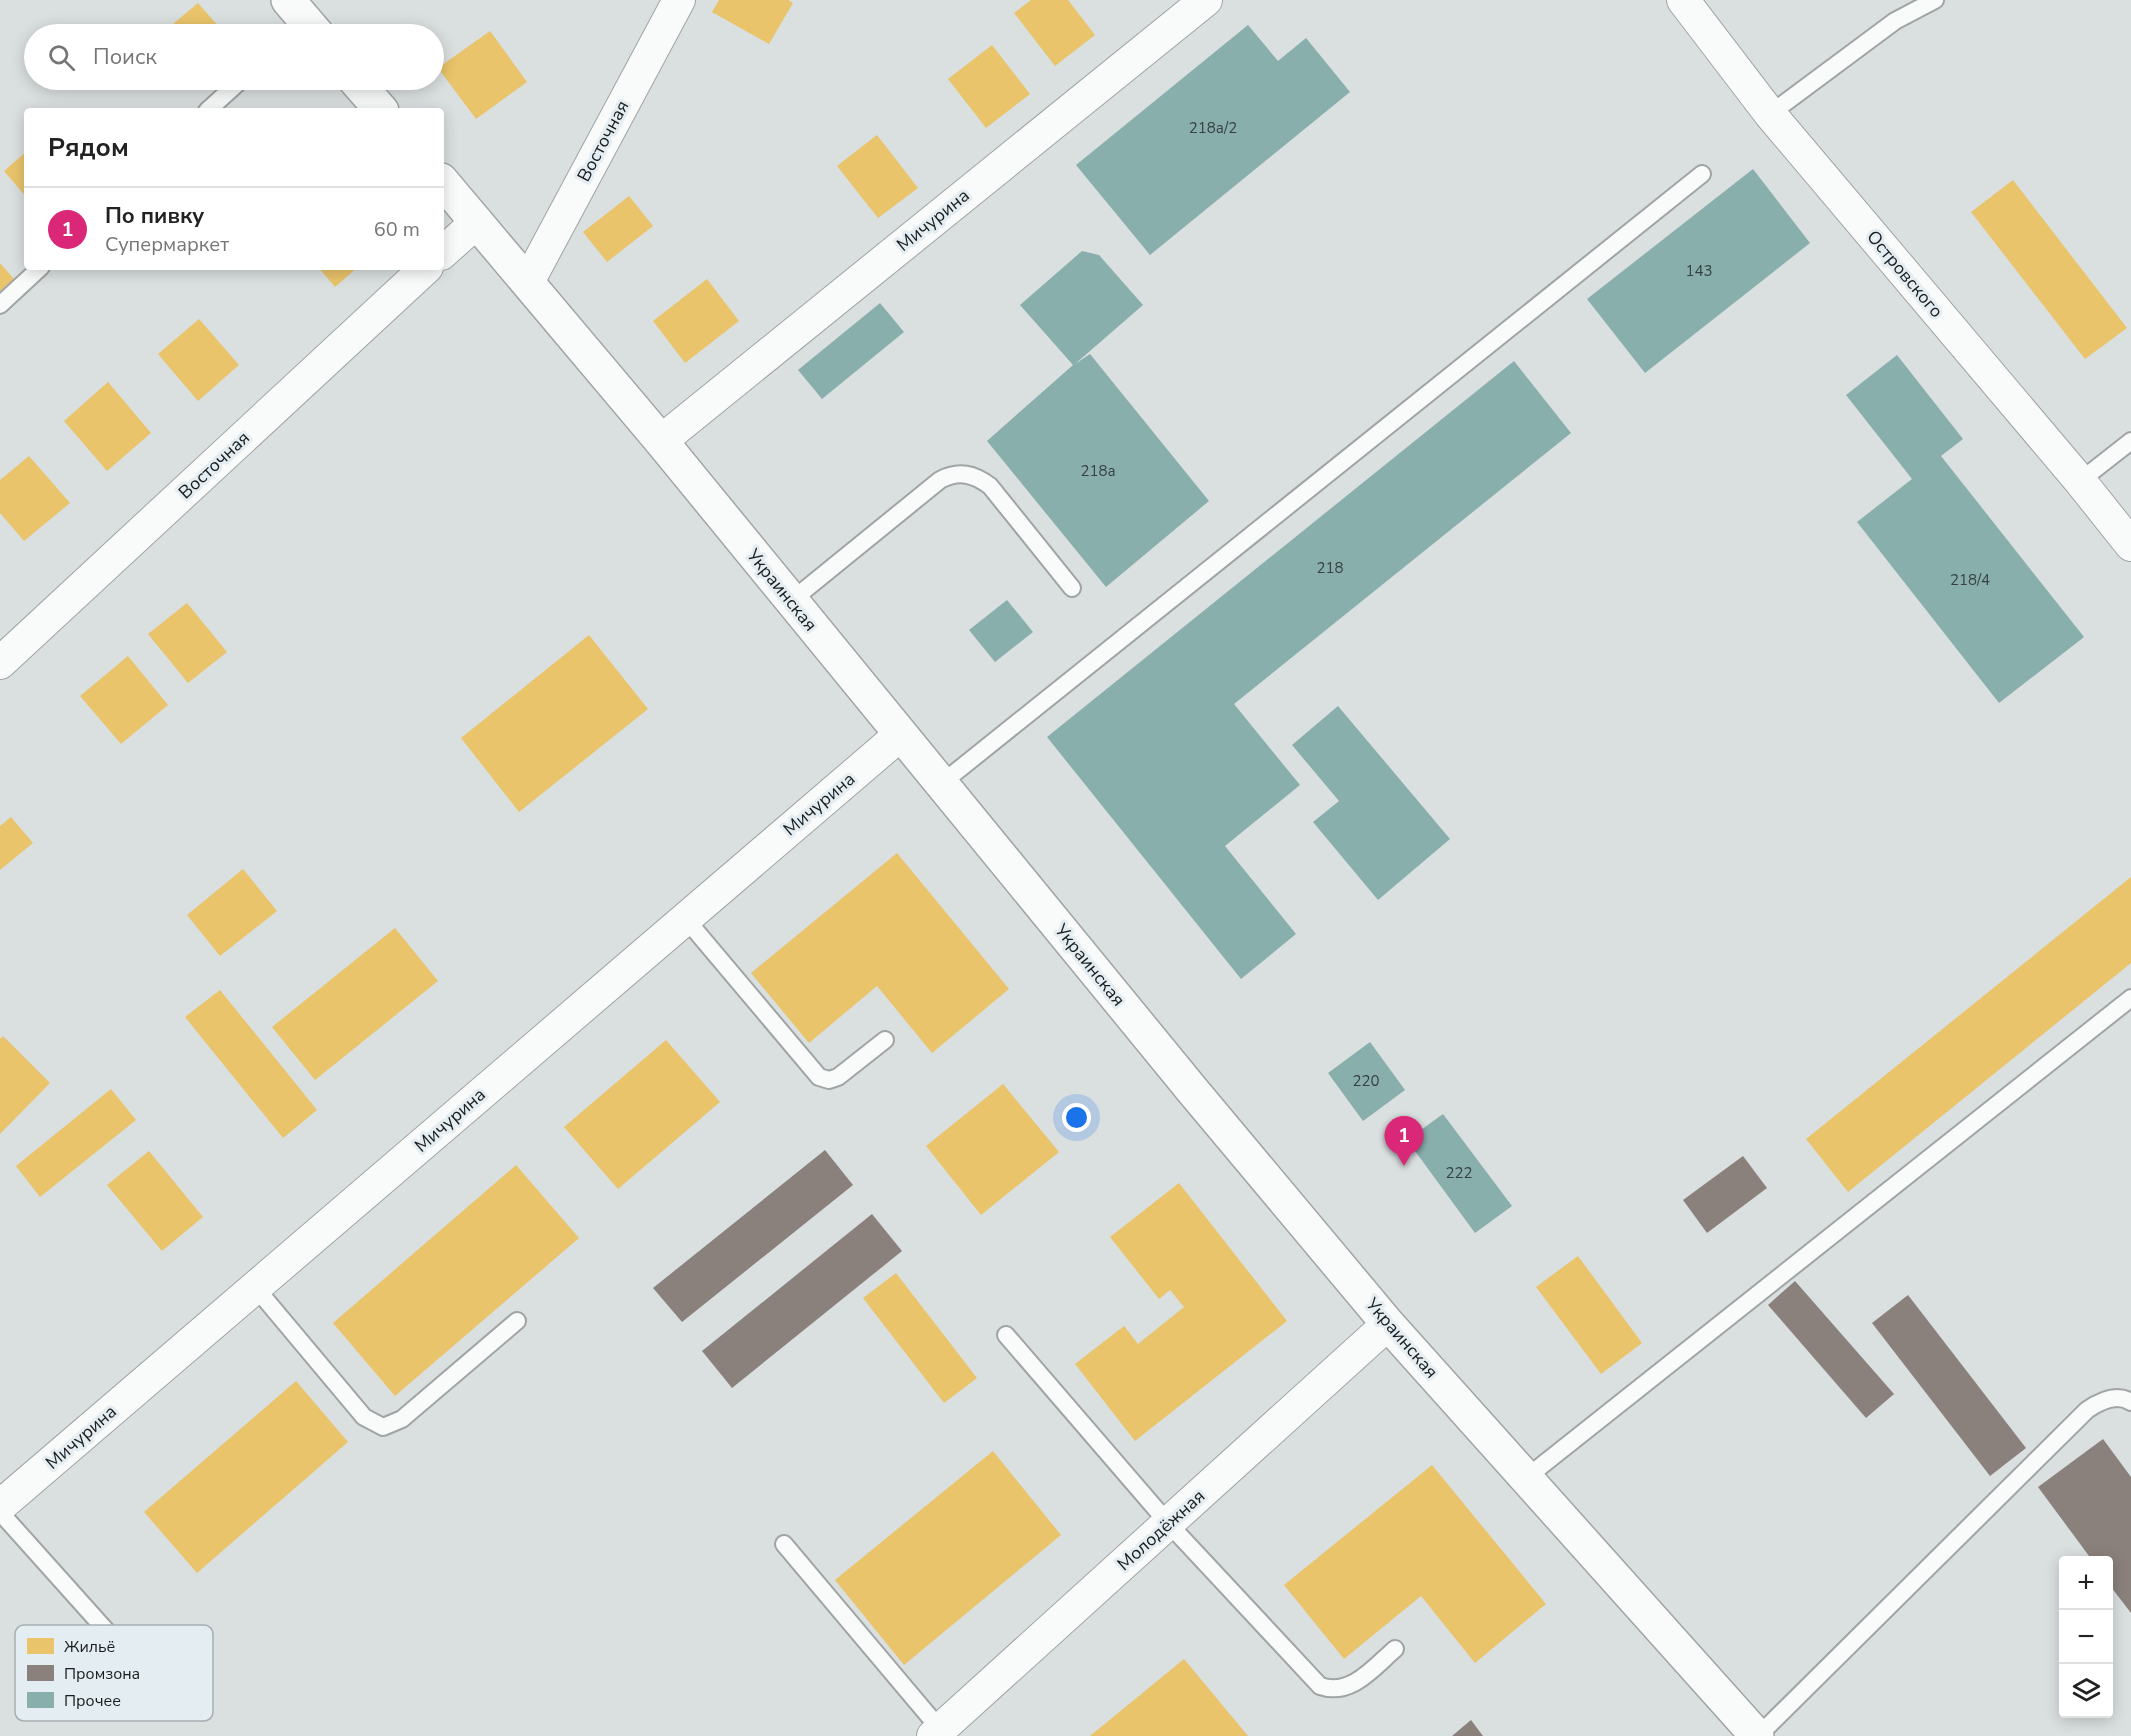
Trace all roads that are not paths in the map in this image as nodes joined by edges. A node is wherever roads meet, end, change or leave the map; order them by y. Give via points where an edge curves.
1 (679, 0) edge
2 (1206, 0) edge
3 (1683, 0) edge
4 (1935, 0) edge
5 (230, 90) edge
6 (364, 90) edge
7 (210, 108) edge
8 (379, 108) edge
9 (1770, 114) junction
10 (1702, 174) dead end
11 (444, 184) edge
12 (477, 222) junction
13 (444, 251) edge
14 (37, 270) edge
15 (425, 270) edge
16 (528, 282) junction
17 (0, 305) edge
18 (661, 441) junction
19 (2131, 441) edge
20 (2080, 481) junction
21 (2131, 545) edge
22 (1072, 588) dead end
23 (791, 602) junction
24 (0, 663) edge
25 (900, 735) junction
26 (942, 783) junction
27 (686, 918) junction
28 (2131, 998) edge
29 (885, 1040) dead end
30 (255, 1287) junction
31 (517, 1321) dead end
32 (1388, 1324) junction
33 (1006, 1335) dead end
34 (2131, 1402) edge
35 (1526, 1478) junction
36 (0, 1506) edge
37 (0, 1512) edge
38 (1168, 1523) junction
39 (784, 1544) dead end
40 (101, 1625) edge
41 (1395, 1649) dead end
42 (939, 1734) edge
43 (1757, 1736) edge

1 - 16 street, Восточная
2 - 18 street, Мичурина
3 - 9 street, Островского
4 - 9 lane via 1895,21
5 - 7 lane
6 - 8 street
9 - 20 street, Островского
10 - 26 lane
11 - 12 street, Украинская
12 - 13 street
12 - 16 street, Украинская
14 - 17 lane
15 - 24 street, Восточная
16 - 18 street, Украинская
18 - 23 street, Украинская
19 - 20 lane
20 - 21 street, Островского
22 - 23 lane via 990,486 963,474 940,480
23 - 25 street, Украинская
25 - 26 street, Украинская
25 - 27 street, Мичурина
26 - 32 street, Украинская
27 - 29 lane via 819,1077 838,1077
27 - 30 street, Мичурина
28 - 35 lane
30 - 31 lane via 364,1417 383,1427 402,1419
30 - 36 street, Мичурина
32 - 35 street, Украинская
32 - 38 street, Молодёжная
33 - 38 lane
34 - 43 lane via 2113,1398 2087,1410
35 - 43 street, Украинская
37 - 40 lane
38 - 41 lane via 1320,1686 1330,1690 1353,1684
38 - 42 street, Молодёжная
39 - 42 lane

